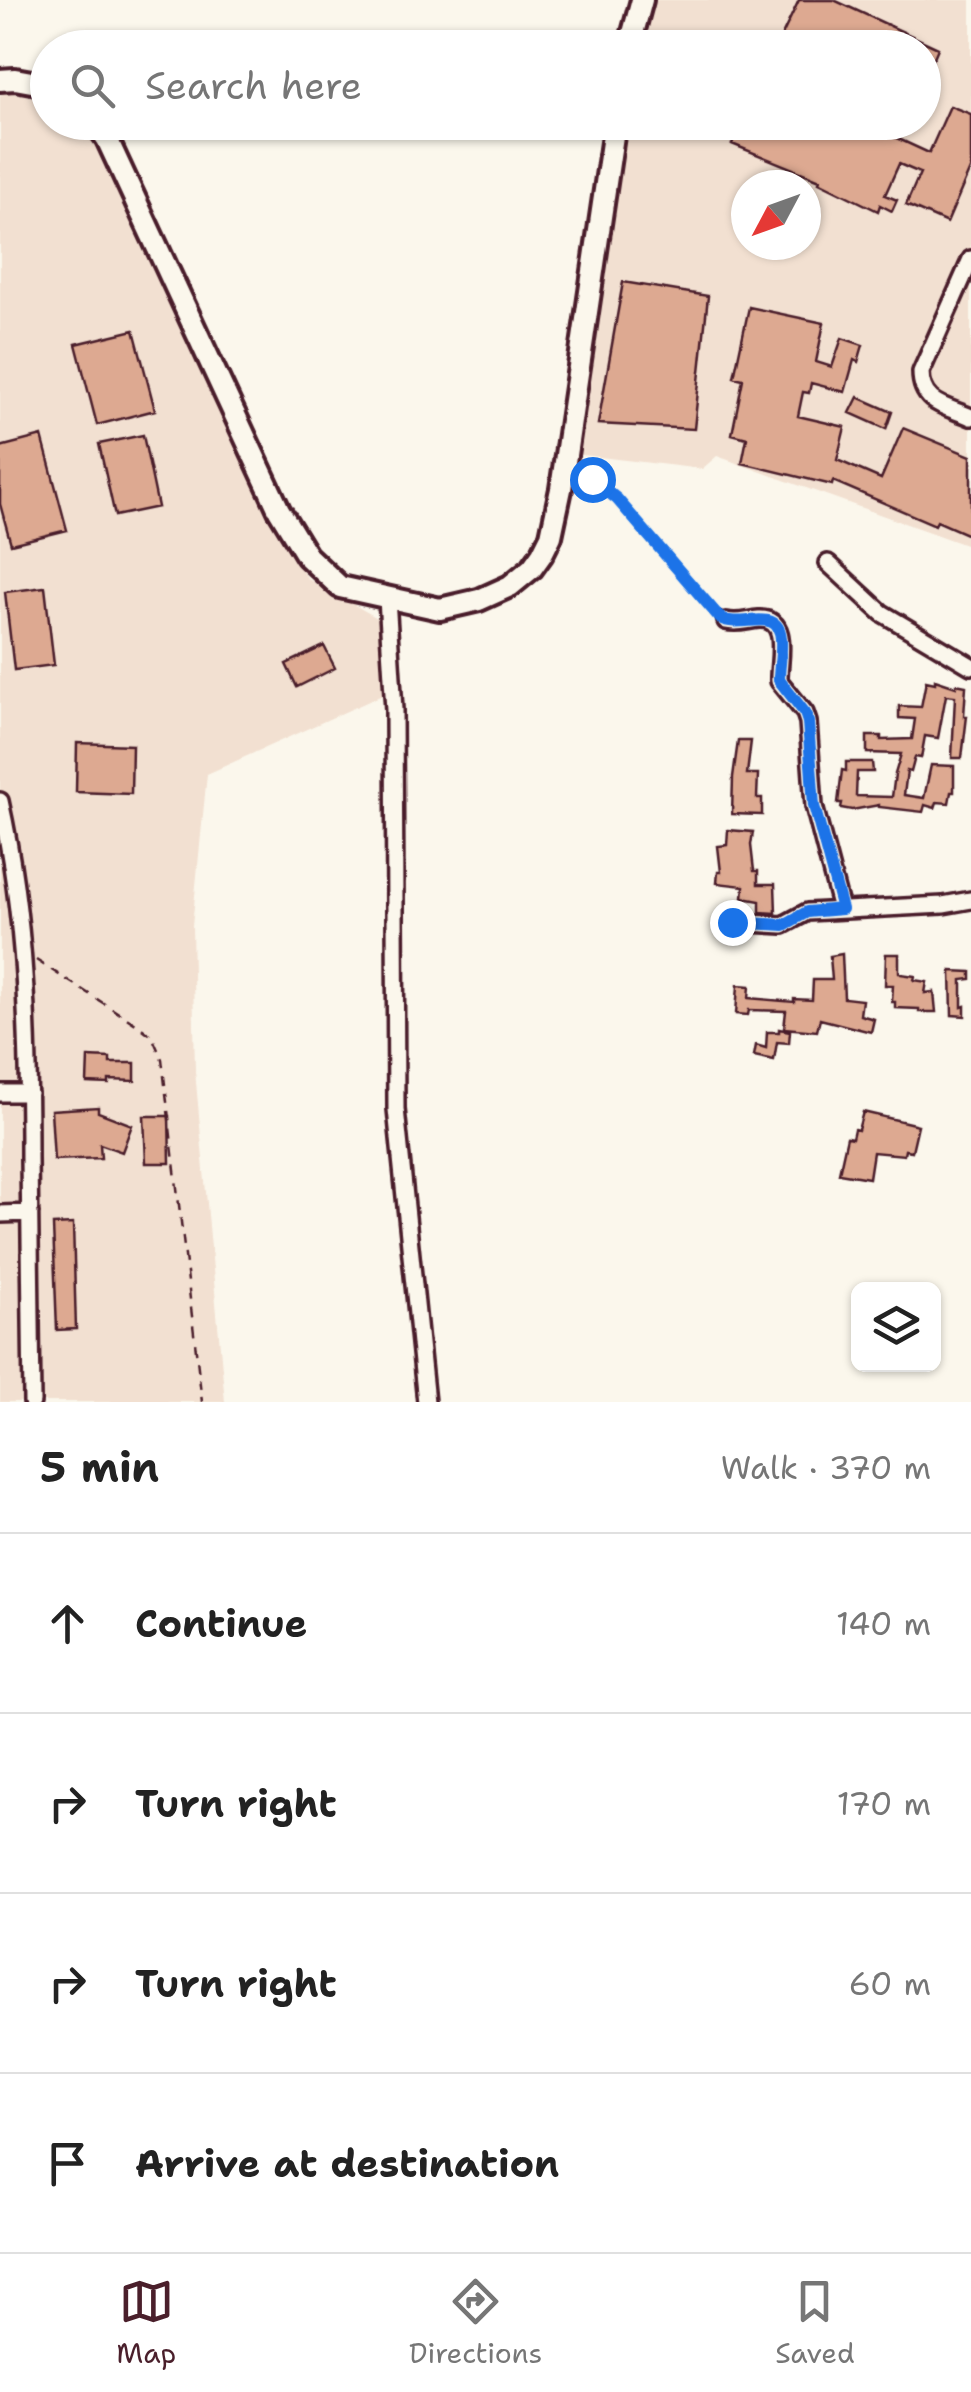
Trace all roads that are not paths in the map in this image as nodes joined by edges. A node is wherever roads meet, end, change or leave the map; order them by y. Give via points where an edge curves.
1 (642, 0) edge
2 (634, 30) edge
3 (0, 80) edge
4 (30, 82) edge
5 (108, 140) edge
6 (612, 140) edge
7 (971, 259) edge
8 (971, 417) edge
9 (828, 562) dead end
10 (387, 598) junction
11 (726, 621) road end
12 (971, 666) edge
13 (1, 806) edge
14 (971, 900) edge
15 (842, 909) junction
16 (732, 922) dead end
17 (0, 1093) edge
18 (29, 1094) junction
19 (0, 1214) edge
20 (30, 1214) junction
21 (32, 1402) edge
22 (426, 1402) edge

1 - 2 main road
3 - 4 main road
5 - 10 main road via 307,556 340,588
6 - 10 main road via 551,536 532,568 479,600 440,609
7 - 8 street via 921,372 929,398
9 - 12 street via 882,613
10 - 22 street via 394,710 396,1109
11 - 15 street via 764,619 778,628 779,680 808,722 814,806
13 - 18 street via 23,952
14 - 15 street
15 - 16 street via 807,912 784,925
17 - 18 street
18 - 20 street
19 - 20 street
20 - 21 street

